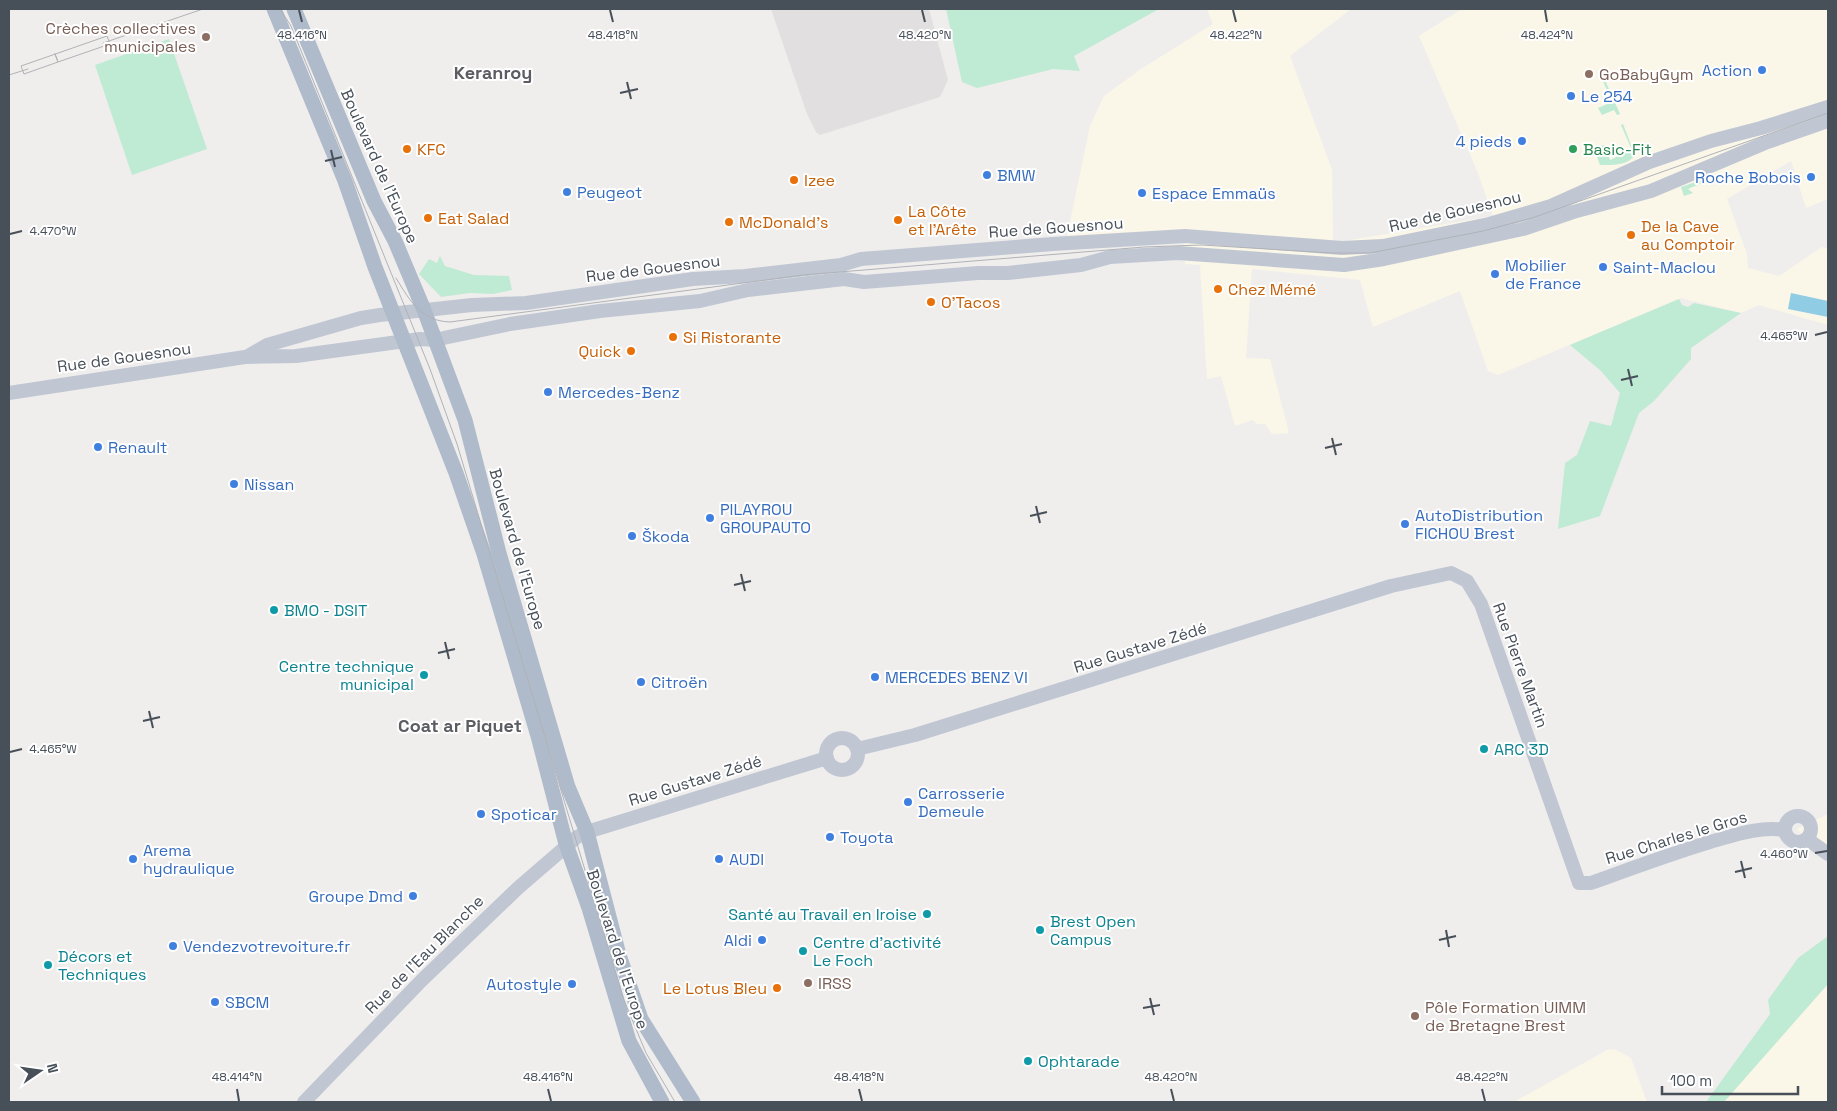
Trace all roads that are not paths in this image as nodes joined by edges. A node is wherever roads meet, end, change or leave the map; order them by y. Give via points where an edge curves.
1 (274, 9) edge
2 (294, 9) edge
3 (1828, 107) edge
4 (1828, 121) edge
5 (424, 310) junction
6 (393, 313) junction
7 (434, 340) junction
8 (404, 342) junction
9 (245, 357) junction
10 (9, 393) edge
11 (1432, 576) joint
12 (857, 750) junction
13 (827, 758) junction
14 (1785, 830) junction
15 (576, 838) junction
16 (1807, 839) junction
17 (1828, 854) edge
18 (1579, 883) joint
19 (304, 1102) edge
20 (662, 1102) edge
21 (693, 1102) edge

1 - 6 main road, Boulevard de l'Europe via 345,182
2 - 5 main road, Boulevard de l'Europe via 374,201
3 - 5 main road, Rue de Gouesnou via 1647,162 1551,206 1489,224 1383,246 1342,248 1185,236 1053,244 861,259 841,265 693,279 526,303
4 - 7 main road, Rue de Gouesnou via 1651,191 1523,229 1384,259 1344,265 1178,254 1110,257 1081,265 1008,273 864,282 844,279 748,290 700,301 510,324
5 - 6 main road, Rue de Gouesnou
5 - 7 main road, Boulevard de l'Europe
6 - 8 main road, Boulevard de l'Europe
6 - 9 main road, Rue de Gouesnou via 361,318 268,345
7 - 8 main road, Rue de Gouesnou
7 - 15 main road, Boulevard de l'Europe via 465,420 499,553 568,787
8 - 9 main road, Rue de Gouesnou via 296,356
8 - 15 main road, Boulevard de l'Europe via 456,473 484,554 538,736
9 - 10 main road, Rue de Gouesnou
11 - 12 main road, Rue Gustave Zédé
11 - 18 main road, Rue Pierre Martin via 1451,573 1474,590
12 - 13 main road via 848,740 839,739 830,744
12 - 13 main road via 855,762 844,770 835,768
13 - 15 main road, Rue Gustave Zédé
14 - 16 main road via 1788,838 1795,842
14 - 16 main road via 1791,818 1802,817 1811,825
14 - 18 main road, Rue Charles le Gros via 1748,832 1680,851 1590,883
15 - 19 main road, Rue de l'Eau Blanche via 422,980
15 - 20 main road, Boulevard de l'Europe via 589,908 629,1041
15 - 21 main road, Boulevard de l'Europe via 641,1019
16 - 17 main road

